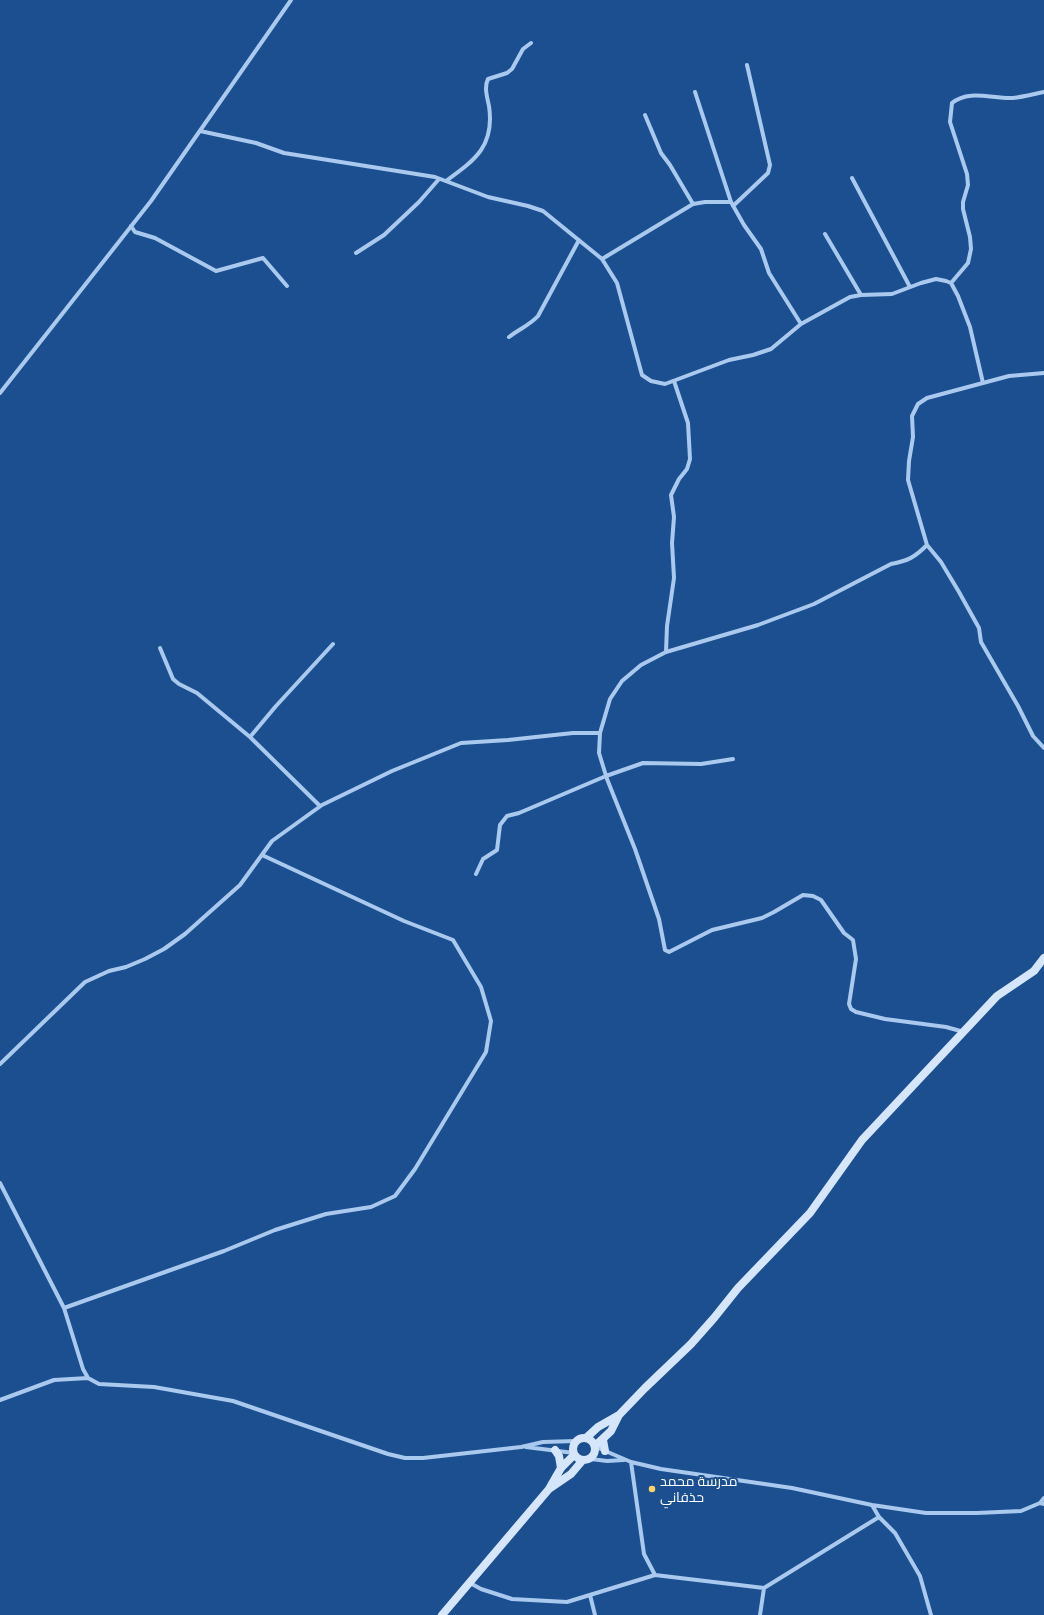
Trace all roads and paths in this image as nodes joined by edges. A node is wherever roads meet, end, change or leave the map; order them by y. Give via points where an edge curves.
1 (291, 0) edge
2 (531, 43) dead end
3 (747, 65) dead end
4 (695, 92) dead end
5 (1044, 92) edge
6 (645, 115) dead end
7 (200, 131) junction
8 (852, 178) dead end
9 (439, 179) junction
10 (446, 181) junction
11 (693, 204) junction
12 (732, 204) junction
13 (131, 226) junction
14 (825, 234) dead end
15 (579, 240) junction
16 (356, 253) dead end
17 (602, 259) junction
18 (951, 283) junction
19 (288, 286) dead end
20 (910, 287) junction
21 (861, 295) junction
22 (801, 324) junction
23 (509, 337) dead end
24 (1044, 373) edge
25 (674, 381) junction
26 (983, 383) junction
27 (0, 393) edge
28 (927, 545) junction
29 (333, 644) dead end
30 (160, 648) dead end
31 (666, 652) junction
32 (600, 733) junction
33 (250, 737) junction
34 (1044, 748) edge
35 (733, 759) dead end
36 (606, 776) junction
37 (320, 806) junction
38 (262, 855) junction
39 (476, 874) dead end
40 (1044, 958) edge
41 (964, 1032) junction
42 (0, 1064) edge
43 (0, 1182) edge
44 (64, 1308) junction
45 (88, 1378) junction
46 (0, 1400) edge
47 (619, 1415) junction
48 (586, 1438) junction
49 (603, 1440) junction
50 (576, 1441) junction
51 (522, 1447) junction
52 (595, 1447) junction
53 (555, 1450) junction
54 (604, 1451) junction
55 (574, 1454) junction
56 (586, 1460) junction
57 (624, 1460) junction
58 (631, 1462) junction
59 (561, 1468) junction
60 (549, 1488) junction
61 (1044, 1498) edge
62 (1042, 1503) edge
63 (872, 1505) junction
64 (879, 1516) junction
65 (655, 1575) junction
66 (470, 1583) junction
67 (764, 1588) junction
68 (590, 1595) junction
69 (442, 1615) edge
70 (595, 1615) edge
71 (760, 1615) edge
72 (931, 1615) edge

1 - 7 street
2 - 10 street via 523,49 512,70 488,79 486,87 490,113 489,135 473,161
3 - 12 street via 770,165 768,173
4 - 12 street
5 - 18 street via 1011,98 971,95 952,103 950,122 967,174 968,185 963,209 971,249 968,263
6 - 11 street via 661,153
7 - 9 street via 256,143 284,153
7 - 13 street
8 - 20 street
9 - 10 street
9 - 16 street via 384,235
10 - 15 street via 488,198 543,211
11 - 12 street
11 - 17 street
12 - 22 street via 761,249 769,273
13 - 19 street via 135,232 162,241 216,272 263,258
13 - 27 street
14 - 21 street
15 - 17 street
15 - 23 street via 538,316 532,323
17 - 25 street via 617,283 642,375 651,381 665,384
18 - 20 street via 936,279
18 - 26 street via 970,327
20 - 21 street via 892,294
21 - 22 street via 850,297
22 - 25 street via 771,349 753,356 729,360
24 - 26 street via 1010,376
25 - 31 street via 688,423 690,459 671,495 674,517 674,578
26 - 28 street via 927,398 918,404 912,416 908,480
28 - 31 street via 917,555 904,562 891,564 814,604 758,625
28 - 34 street via 941,562 959,592 979,628 981,642 1033,736
29 - 33 street
30 - 33 street via 173,680 197,693
31 - 32 street via 641,666 622,681 610,699
32 - 36 street via 599,753
32 - 37 street via 461,743 392,771
33 - 37 street
35 - 36 street via 701,764 643,763
36 - 39 street via 507,816 500,825 497,850 483,859
36 - 41 street via 659,919 665,950 669,952 712,930 762,918 803,895 813,896 821,900 844,933 853,940 856,959 849,1004 851,1009 885,1019 946,1027
37 - 38 street via 272,841
38 - 42 street via 240,885 185,934 164,950 126,968 109,971 85,982
38 - 44 street via 404,921 453,940 481,988 491,1021 486,1052 415,1169 395,1196 371,1207 326,1214 275,1230 224,1251
40 - 41 street via 1034,971 996,996
41 - 47 street via 862,1140 810,1214 738,1288 691,1344
43 - 44 street
44 - 45 street
45 - 46 street via 54,1380
45 - 51 street via 99,1384 154,1387 233,1401 405,1458
47 - 48 street via 605,1422
47 - 49 street
48 - 50 street
48 - 52 street via 592,1441
49 - 52 street
49 - 54 street
50 - 51 street via 543,1442
50 - 55 street
51 - 53 street
52 - 54 street
52 - 56 street via 594,1455
53 - 55 street
53 - 59 street
54 - 57 street
55 - 56 street
55 - 59 street
56 - 57 street
56 - 60 street via 571,1474
57 - 58 street
58 - 63 street via 661,1469 792,1488
58 - 65 street via 644,1554
59 - 60 street
60 - 66 street
61 - 62 street
62 - 63 street via 1021,1511 977,1513 926,1513
63 - 64 street
64 - 67 street
64 - 72 street via 895,1533 920,1576
65 - 67 street
65 - 68 street
66 - 68 street via 512,1599 567,1602
66 - 69 street
67 - 71 street
68 - 70 street

